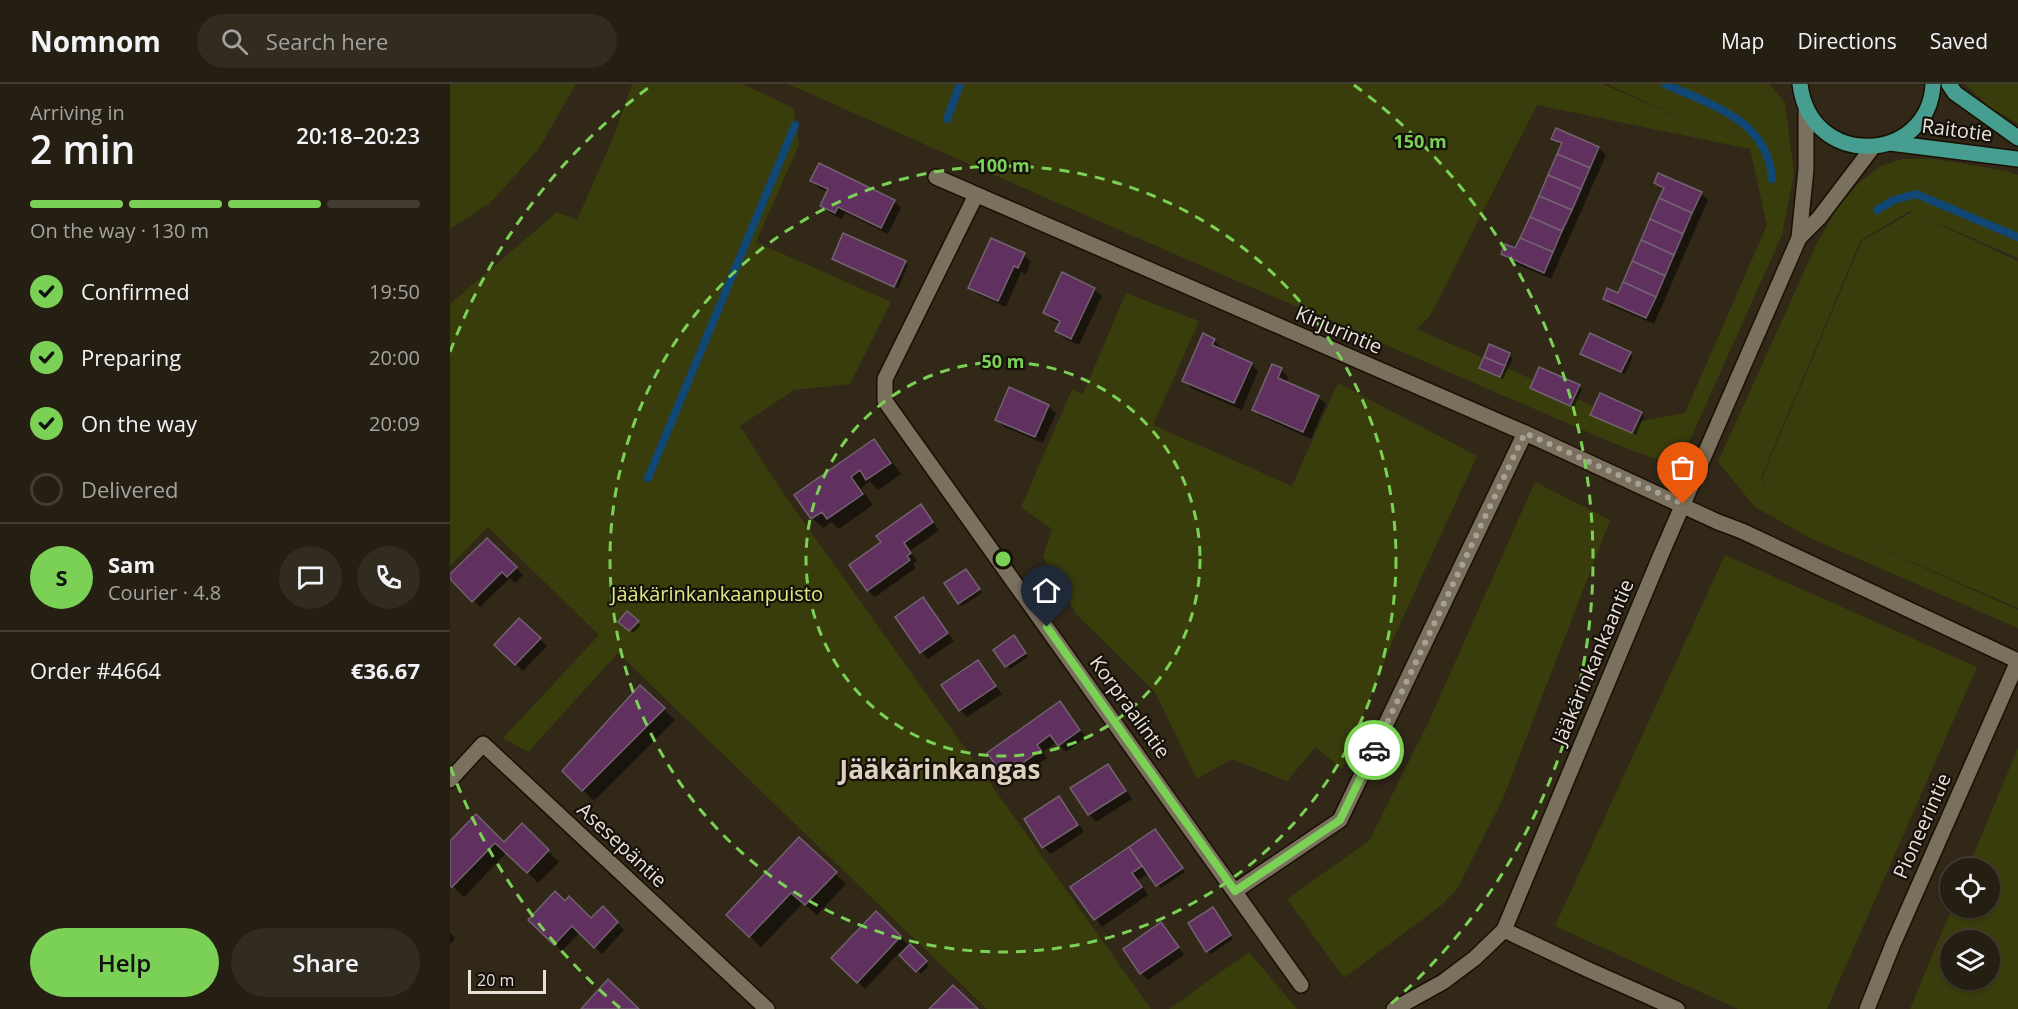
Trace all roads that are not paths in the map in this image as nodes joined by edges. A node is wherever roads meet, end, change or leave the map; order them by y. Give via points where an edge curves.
1 (1933, 84) edge
2 (1949, 84) edge
3 (1800, 94) edge
4 (2018, 138) edge
5 (1890, 143) junction
6 (1873, 147) junction
7 (2018, 159) edge
8 (936, 177) dead end
9 (976, 195) junction
10 (1799, 238) junction
11 (1525, 433) junction
12 (1683, 504) junction
13 (2018, 661) edge
14 (450, 780) edge
15 (1235, 891) junction
16 (1504, 930) junction
17 (1301, 985) dead end
18 (767, 1009) edge
19 (1394, 1009) edge
20 (1677, 1009) edge
21 (1867, 1009) edge

1 - 5 main road, Raitotie via 1927,108 1918,122
2 - 4 main road, Raitotie via 1955,93
3 - 6 main road, Raitotie via 1815,123 1826,134 1856,146
3 - 10 street, Jääkärinkankaantie via 1806,169
5 - 6 main road, Raitotie
5 - 7 main road, Raitotie
6 - 10 street, Jääkärinkankaantie
8 - 9 street, Kirjurintie
9 - 11 street, Kirjurintie
9 - 15 street, Korpraalintie via 885,379 885,400
10 - 12 street, Jääkärinkankaantie
11 - 12 street, Kirjurintie
11 - 15 street via 1340,820
12 - 13 street, Pioneerintie
12 - 16 street, Jääkärinkankaantie
13 - 21 street, Pioneerintie
14 - 18 street, Asesepäntie via 483,744
15 - 17 street, Korpraalintie
16 - 19 street via 1443,982
16 - 20 street

